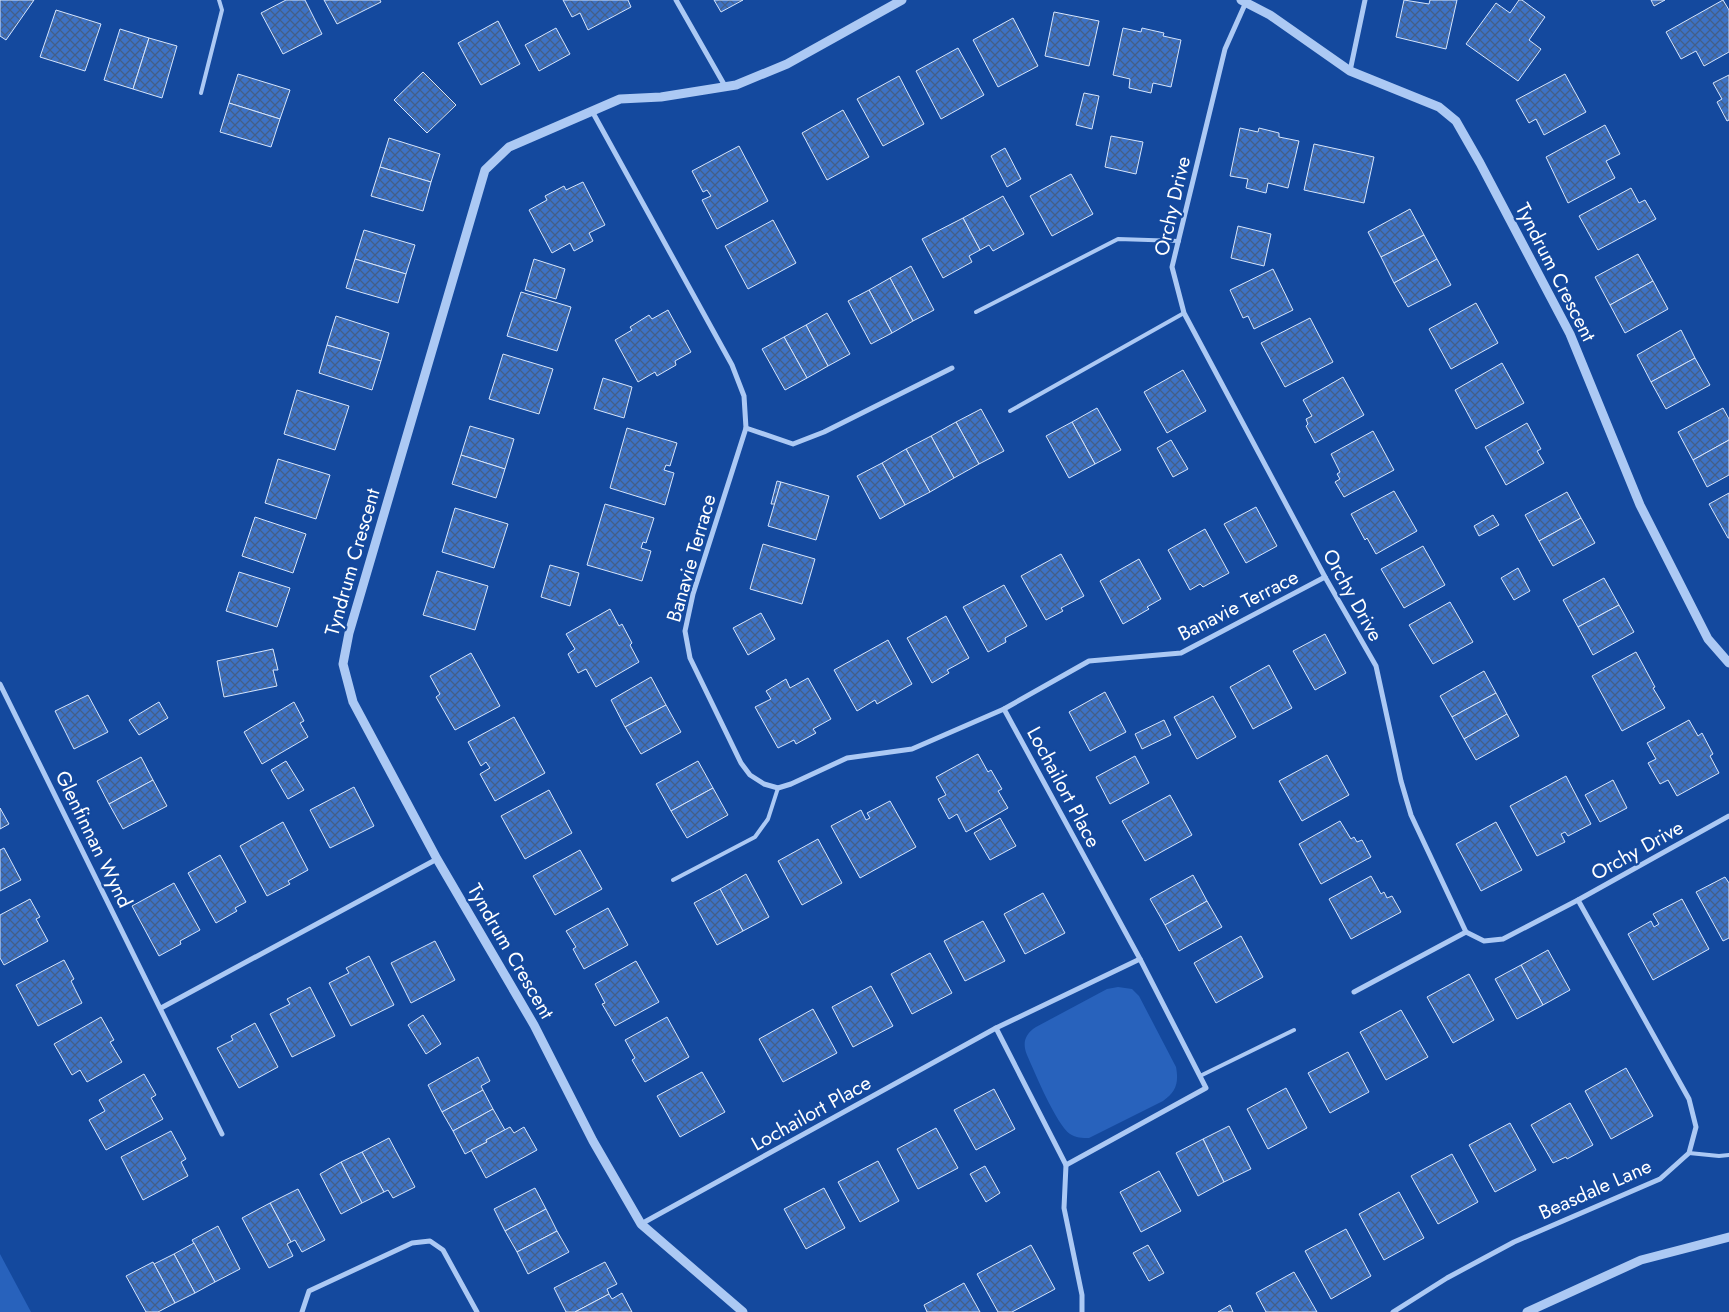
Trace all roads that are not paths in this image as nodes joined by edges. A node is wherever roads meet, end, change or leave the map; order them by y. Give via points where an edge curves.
1 (219, 0) edge
2 (676, 0) edge
3 (902, 0) edge
4 (1364, 0) edge
5 (1244, 1) edge
6 (1350, 71) junction
7 (725, 86) junction
8 (201, 93) dead end
9 (592, 111) junction
10 (1179, 242) junction
11 (976, 312) dead end
12 (1184, 313) junction
13 (952, 368) dead end
14 (1010, 410) dead end
15 (746, 428) junction
16 (1325, 577) junction
17 (1729, 663) edge
18 (0, 684) edge
19 (1004, 709) junction
20 (778, 788) junction
21 (1729, 816) edge
22 (437, 858) junction
23 (674, 880) dead end
24 (1578, 900) junction
25 (1466, 932) junction
26 (1140, 959) junction
27 (1354, 992) dead end
28 (161, 1008) junction
29 (996, 1028) junction
30 (1294, 1030) dead end
31 (1200, 1076) junction
32 (222, 1134) dead end
33 (1689, 1153) junction
34 (1729, 1155) edge
35 (1066, 1165) junction
36 (641, 1224) junction
37 (1729, 1237) edge
38 (738, 1311) edge
39 (302, 1312) edge
40 (477, 1312) edge
41 (1082, 1312) edge
42 (1393, 1312) edge
43 (1527, 1312) edge

1 - 8 lane via 222,10
2 - 7 street
3 - 7 street, Tyndrum Crescent via 787,64 736,85
4 - 6 street
5 - 6 street, Tyndrum Crescent
5 - 10 street, Orchy Drive via 1225,49
6 - 17 street, Tyndrum Crescent via 1439,107 1456,121 1570,334 1640,505 1708,639
7 - 9 street, Tyndrum Crescent via 661,97 620,99
9 - 15 street, Banavie Terrace via 732,365 744,396
9 - 22 street, Tyndrum Crescent via 508,147 485,170 349,633 343,664 354,702
10 - 11 lane via 1118,239
10 - 12 street, Orchy Drive via 1172,267
12 - 14 lane
12 - 16 street, Orchy Drive
13 - 15 street via 824,432 793,444
15 - 20 street, Banavie Terrace via 692,594 685,632 690,658 740,763 750,775
16 - 19 street, Banavie Terrace via 1181,653 1089,661
16 - 25 street, Orchy Drive via 1376,666 1411,815
18 - 28 street, Glenfinnan Wynd
19 - 20 street, Banavie Terrace via 912,749 847,758
19 - 26 street, Lochailort Place
20 - 23 lane via 768,818 754,837
21 - 24 street, Orchy Drive
22 - 28 street
22 - 36 street, Tyndrum Crescent via 534,1025 593,1142
24 - 25 street, Orchy Drive via 1504,939 1484,941
24 - 33 street via 1689,1099 1696,1127
25 - 27 street
26 - 29 street, Lochailort Place
26 - 31 street, Lochailort Place
28 - 32 street, Glenfinnan Wynd
29 - 35 street
29 - 36 street, Lochailort Place
30 - 31 lane
31 - 35 street via 1206,1088
33 - 34 lane
33 - 42 street, Beasdale Lane via 1660,1179 1514,1242
35 - 41 street via 1064,1208 1082,1295
36 - 38 street, Tyndrum Crescent
37 - 43 street via 1641,1260
39 - 40 street via 309,1291 412,1244 430,1241 443,1250

